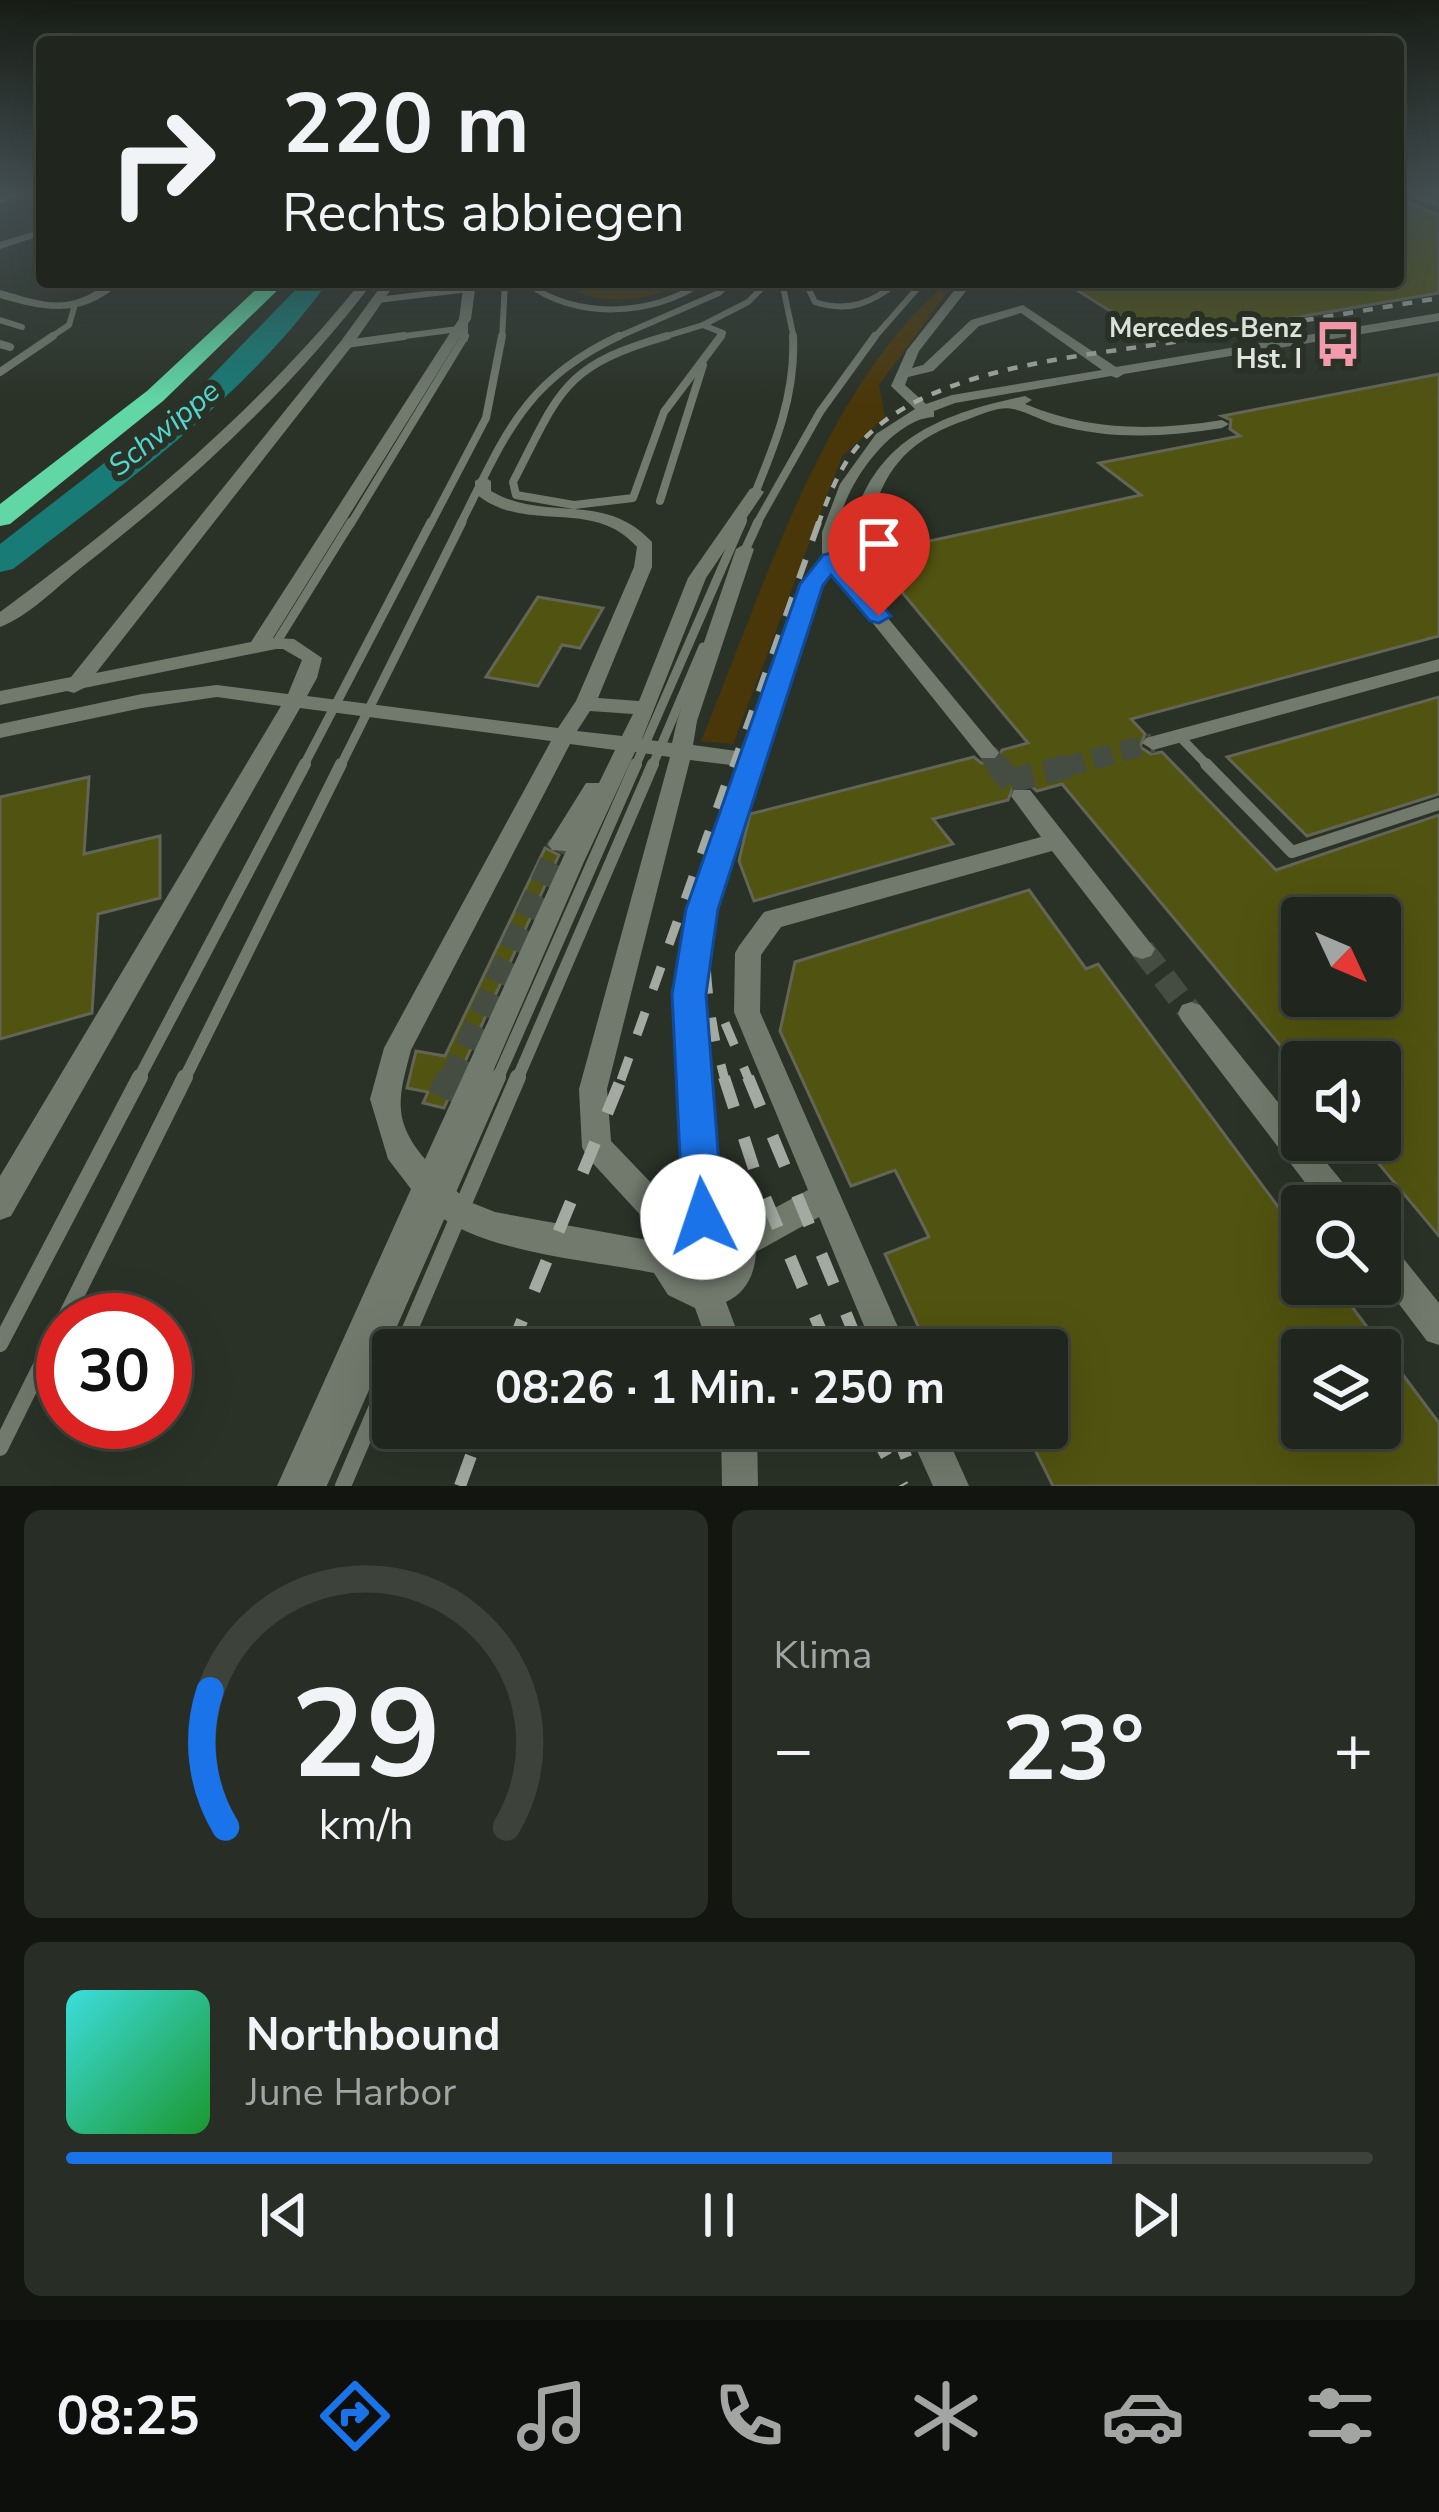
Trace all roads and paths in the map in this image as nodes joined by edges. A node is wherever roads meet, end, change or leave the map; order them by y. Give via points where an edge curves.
1 (109, 288) edge
2 (254, 288) edge
3 (270, 288) edge
4 (362, 288) edge
5 (386, 288) edge
6 (451, 288) edge
7 (469, 288) edge
8 (505, 288) edge
9 (532, 288) edge
10 (692, 288) edge
11 (721, 288) edge
12 (761, 288) edge
13 (783, 288) edge
14 (808, 288) edge
15 (893, 288) edge
16 (901, 288) edge
17 (917, 288) edge
18 (962, 288) edge
19 (0, 294) edge
20 (377, 300) junction
21 (697, 303) junction
22 (745, 303) junction
23 (648, 305) junction
24 (899, 307) junction
25 (74, 308) junction
26 (0, 320) edge
27 (1434, 323) edge
28 (462, 324) junction
29 (700, 324) junction
30 (22, 327) dead end
31 (723, 333) junction
32 (0, 344) edge
33 (346, 344) junction
34 (10, 347) dead end
35 (708, 351) junction
36 (1, 371) edge
37 (902, 375) junction
38 (1121, 377) junction
39 (952, 399) junction
40 (1011, 403) junction
41 (920, 410) junction
42 (943, 420) junction
43 (1222, 424) dead end
44 (483, 481) junction
45 (755, 492) junction
46 (0, 500) edge
47 (660, 501) dead end
48 (0, 518) edge
49 (746, 549) junction
50 (831, 560) junction
51 (851, 582) junction
52 (0, 621) edge
53 (267, 644) junction
54 (1439, 665) edge
55 (74, 687) junction
56 (0, 698) edge
57 (585, 704) junction
58 (646, 708) junction
59 (0, 730) edge
60 (1180, 736) junction
61 (1154, 743) tunnel mouth
62 (988, 753) tunnel mouth
63 (750, 760) junction
64 (616, 768) junction
65 (1022, 796) tunnel mouth
66 (1439, 804) edge
67 (1058, 841) junction
68 (560, 844) tunnel mouth
69 (1142, 949) tunnel mouth
70 (1191, 1013) tunnel mouth
71 (1326, 1185) edge
72 (823, 1198) junction
73 (0, 1205) edge
74 (681, 1235) junction
75 (739, 1244) junction
76 (1401, 1281) edge
77 (77, 1293) edge
78 (706, 1293) junction
79 (410, 1329) edge
80 (719, 1329) edge
81 (882, 1329) edge
82 (1439, 1329) edge
83 (0, 1344) edge
84 (36, 1375) edge
85 (372, 1418) edge
86 (0, 1448) edge
87 (740, 1449) edge
88 (934, 1449) edge
89 (296, 1486) edge
90 (318, 1486) edge
91 (343, 1486) edge
92 (740, 1486) edge
93 (951, 1486) edge

1 - 25 street
2 - 46 highway via 168,368
3 - 48 highway via 155,396
4 - 52 street via 300,361 173,484
5 - 20 street
6 - 20 lane
7 - 28 street
8 - 83 lane via 501,357 486,418
9 - 23 lane via 559,302
10 - 23 lane
11 - 21 lane
12 - 22 lane
13 - 45 lane via 794,352 790,410
14 - 15 lane via 815,302 851,308
16 - 24 lane
17 - 24 lane
18 - 37 street
19 - 25 street
20 - 33 street
21 - 23 lane
21 - 44 lane via 574,358 537,385
22 - 29 lane
22 - 31 lane
24 - 49 lane via 817,414
25 - 36 lane via 69,325
26 - 30 lane
27 - 38 street
28 - 33 lane
28 - 53 street
29 - 31 lane
29 - 35 lane via 615,355 565,384 513,482 516,495 615,505 633,499 664,412
31 - 35 lane
32 - 34 lane
33 - 55 street
35 - 47 lane
37 - 38 street via 928,368 975,323 1022,309
37 - 39 street
37 - 41 street via 898,386
38 - 39 street
38 - 40 street
39 - 41 street
40 - 42 street
40 - 43 street via 1077,428 1133,434
41 - 42 street
41 - 50 street via 875,441 853,468 829,532
42 - 51 street via 887,464 853,553
44 - 57 street via 483,493 508,509 612,517 634,527 646,546
44 - 77 lane
45 - 58 street via 698,578
45 - 90 lane
49 - 74 street via 687,721 593,1089 597,1148
49 - 79 lane
50 - 51 street
50 - 63 street via 812,584
51 - 62 street
53 - 55 street
53 - 73 street via 287,643 312,658 307,678
54 - 60 street
55 - 56 street
57 - 58 street
57 - 74 street via 398,1048 384,1099 398,1149 460,1214 495,1227
58 - 64 street
59 - 63 street via 217,691
60 - 61 street
60 - 66 lane via 1292,853
63 - 74 street via 702,909 689,994
64 - 68 street
64 - 89 street
65 - 67 street
67 - 69 street
67 - 72 street via 772,919 748,953 747,1012
70 - 71 street
72 - 75 street
72 - 81 street
74 - 75 street via 726,1225
74 - 78 street via 674,1280
75 - 78 street via 730,1282
76 - 82 street
78 - 80 street
84 - 86 lane
85 - 91 lane
87 - 92 street
88 - 93 street

